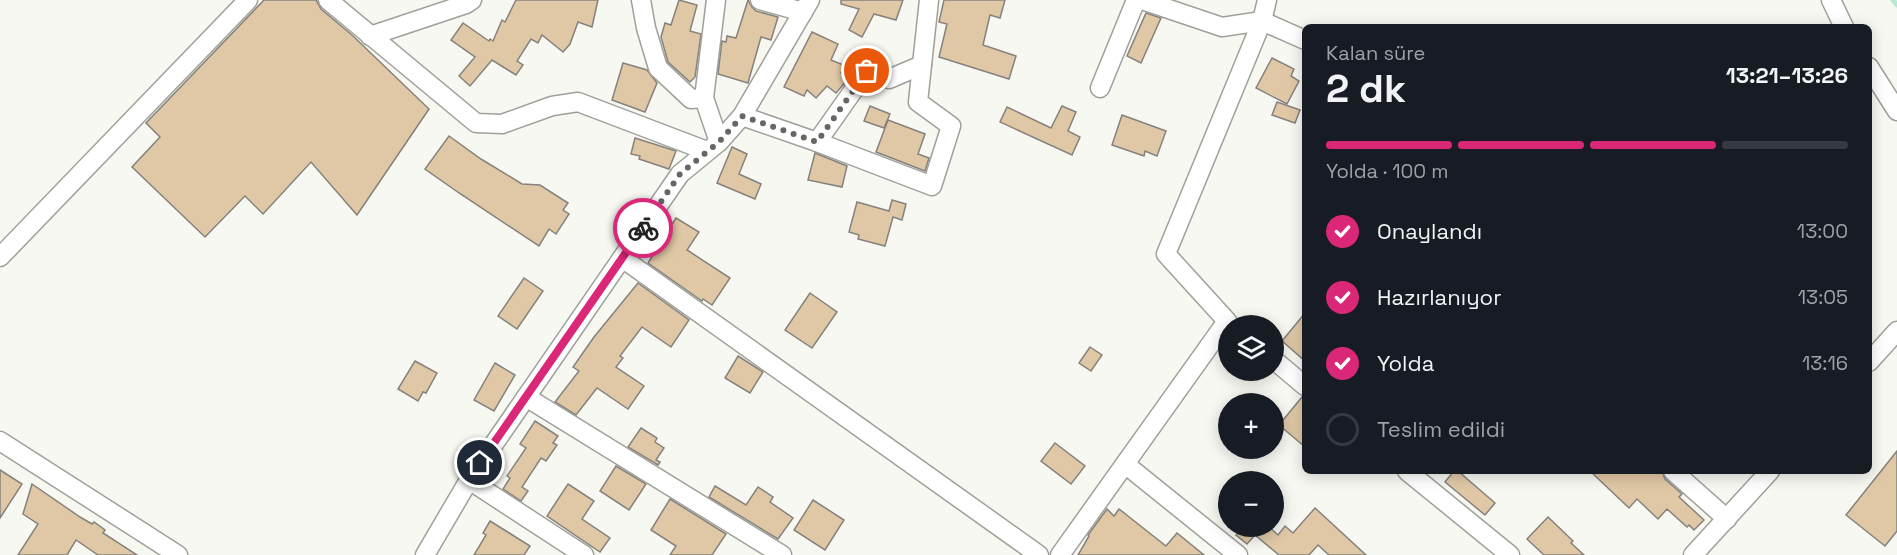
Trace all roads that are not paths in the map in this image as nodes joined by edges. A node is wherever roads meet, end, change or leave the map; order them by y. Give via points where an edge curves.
1 (248, 0) edge
2 (328, 0) edge
3 (472, 0) edge
4 (641, 0) edge
5 (716, 0) edge
6 (760, 0) edge
7 (929, 0) edge
8 (1136, 0) edge
9 (1142, 0) edge
10 (1267, 0) edge
11 (1831, 0) edge
12 (806, 6) edge
13 (1262, 21) junction
14 (1843, 24) edge
15 (370, 36) junction
16 (1302, 39) edge
17 (922, 65) junction
18 (1872, 72) edge
19 (1100, 88) dead end
20 (704, 98) junction
21 (1897, 111) edge
22 (742, 116) junction
23 (817, 142) junction
24 (713, 146) junction
25 (0, 257) edge
26 (622, 258) junction
27 (1223, 315) edge
28 (1897, 331) edge
29 (1218, 339) edge
30 (1872, 359) edge
31 (1284, 368) edge
32 (1302, 383) edge
33 (526, 397) junction
34 (0, 441) edge
35 (1125, 464) junction
36 (1411, 474) edge
37 (1676, 474) edge
38 (1767, 474) edge
39 (469, 480) junction
40 (1727, 519) junction
41 (178, 555) edge
42 (425, 555) edge
43 (584, 555) edge
44 (782, 555) edge
45 (1038, 555) edge
46 (1060, 555) edge
47 (1238, 555) edge
48 (1510, 555) edge
49 (1694, 555) edge

1 - 25 street
2 - 15 street
3 - 15 street
4 - 20 street via 658,68 690,99
5 - 20 street
6 - 12 street
7 - 17 street
8 - 19 street
9 - 13 street via 1222,27
10 - 13 street
11 - 14 street
12 - 22 street
13 - 16 street
13 - 27 street via 1166,254
15 - 24 street via 476,123 502,124 552,106 578,102
17 - 23 street via 890,79 867,71
17 - 23 street via 918,102 951,126 932,186
18 - 21 street
20 - 24 street
22 - 23 street
22 - 24 street
24 - 26 street via 680,174
26 - 33 street
26 - 45 street
28 - 30 street
29 - 35 street
31 - 32 street
33 - 39 street
33 - 44 street
34 - 41 street
35 - 46 street
35 - 47 street
36 - 48 street
37 - 40 street
38 - 40 street
39 - 42 street
39 - 43 street
40 - 49 street

